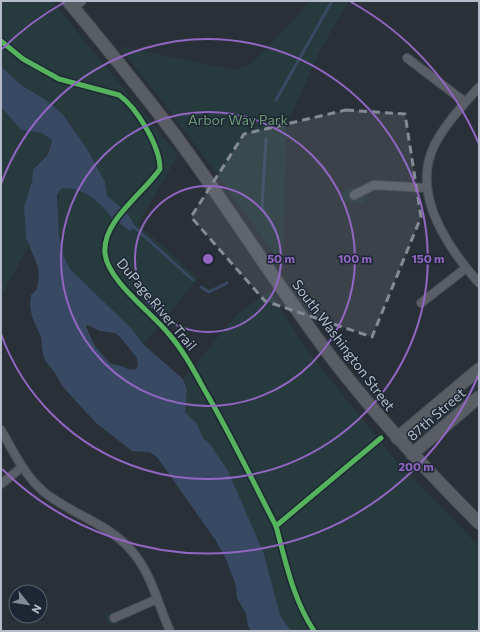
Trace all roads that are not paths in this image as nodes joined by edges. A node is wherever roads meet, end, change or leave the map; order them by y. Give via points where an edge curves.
1 (74, 3) edge
2 (407, 58) dead end
3 (479, 88) edge
4 (465, 102) junction
5 (427, 188) junction
6 (354, 195) dead end
7 (466, 268) junction
8 (479, 283) edge
9 (421, 303) dead end
10 (479, 369) edge
11 (479, 397) edge
12 (1, 430) edge
13 (398, 438) junction
14 (412, 454) junction
15 (22, 468) junction
16 (1, 484) edge
17 (479, 523) edge
18 (157, 599) junction
19 (114, 618) dead end
20 (170, 631) edge

1 - 13 main road, South Washington Street via 155,108 333,360
2 - 4 street
3 - 4 street
4 - 5 street via 440,134 434,147 428,170
5 - 6 street via 374,185
5 - 7 street via 441,228
7 - 8 street
7 - 9 street
10 - 13 main road, 87th Street
11 - 14 main road, 87th Street
12 - 15 street
13 - 14 main road, South Washington Street
14 - 17 main road, South Washington Street
15 - 16 street
15 - 18 street via 45,492 120,538 144,566
18 - 19 street
18 - 20 street

